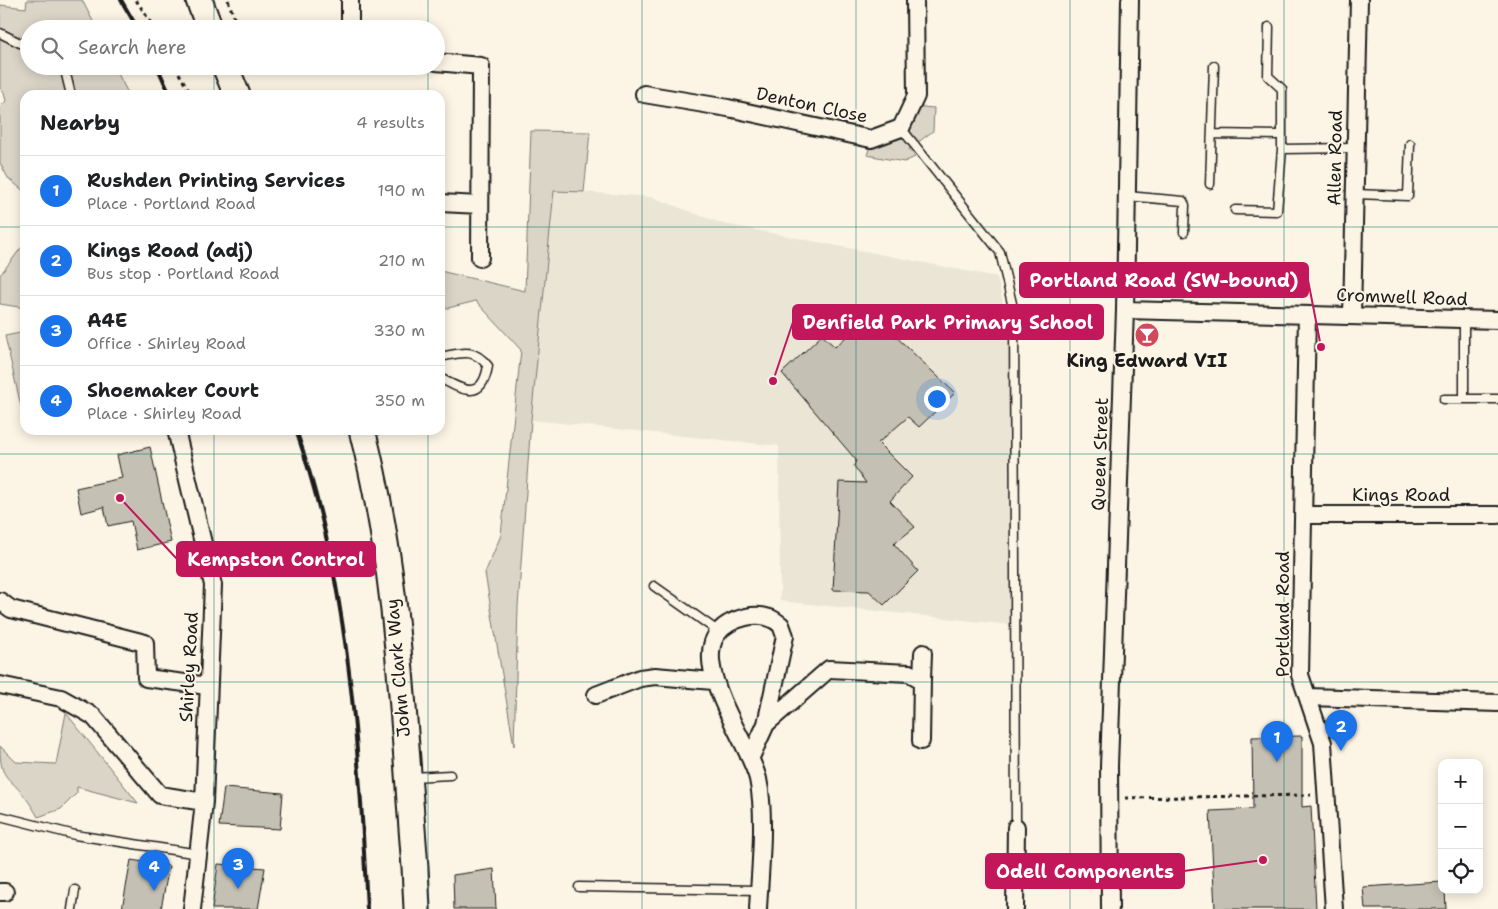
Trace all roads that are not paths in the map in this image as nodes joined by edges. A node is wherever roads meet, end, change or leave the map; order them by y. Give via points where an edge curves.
1 (199, 0) edge
2 (350, 0) edge
3 (915, 0) edge
4 (1130, 0) edge
5 (1359, 0) edge
6 (207, 20) edge
7 (350, 20) edge
8 (1269, 27) dead end
9 (0, 34) edge
10 (20, 43) edge
11 (445, 63) edge
12 (1214, 66) dead end
13 (66, 75) edge
14 (229, 75) edge
15 (69, 90) edge
16 (235, 90) edge
17 (644, 94) dead end
18 (901, 128) junction
19 (1214, 134) junction
20 (1281, 135) junction
21 (1410, 144) dead end
22 (1356, 148) junction
23 (1282, 149) junction
24 (1210, 184) dead end
25 (1355, 194) junction
26 (1126, 196) junction
27 (445, 203) edge
28 (480, 205) junction
29 (1235, 210) dead end
30 (1184, 232) dead end
31 (480, 258) dead end
32 (1125, 310) junction
33 (1307, 315) junction
34 (1352, 316) junction
35 (1464, 319) junction
36 (1498, 320) edge
37 (445, 356) edge
38 (445, 381) edge
39 (1444, 399) dead end
40 (1464, 399) junction
41 (1498, 400) edge
42 (177, 435) edge
43 (363, 435) edge
44 (1303, 515) junction
45 (1498, 515) edge
46 (654, 586) dead end
47 (0, 601) edge
48 (719, 632) junction
49 (923, 653) dead end
50 (713, 680) junction
51 (922, 680) junction
52 (0, 685) edge
53 (208, 686) junction
54 (596, 694) dead end
55 (1308, 698) junction
56 (1498, 703) edge
57 (766, 724) junction
58 (920, 741) dead end
59 (751, 757) junction
60 (450, 775) dead end
61 (408, 777) junction
62 (204, 802) junction
63 (0, 816) edge
64 (1016, 827) joint
65 (199, 854) junction
66 (579, 887) dead end
67 (76, 890) dead end
68 (759, 890) junction
69 (72, 909) edge
70 (192, 909) edge
71 (417, 909) edge
72 (758, 909) edge
73 (1015, 909) edge
74 (1110, 909) edge
75 (1334, 909) edge

1 - 6 main road
2 - 7 street
3 - 18 street via 916,96
4 - 26 street, Queen Street
5 - 22 street, Allen Road
8 - 20 lane via 1268,76 1282,89
9 - 10 lane
11 - 28 street via 481,66
12 - 19 lane
13 - 15 lane
14 - 16 main road
17 - 18 street, Denton Close via 728,108 871,139
18 - 64 lane via 1000,252 1014,312
19 - 20 lane
19 - 24 lane
20 - 23 lane
21 - 25 lane via 1408,196
22 - 23 lane
22 - 25 street, Allen Road
23 - 29 lane via 1277,211
25 - 34 street, Allen Road
26 - 30 lane via 1183,200
26 - 32 street, Queen Street
27 - 28 street
28 - 31 street
32 - 33 street, Cromwell Road
32 - 74 street, Queen Street via 1110,799
33 - 34 street, Cromwell Road
33 - 44 street, Portland Road
34 - 35 street, Cromwell Road
35 - 36 street, Cromwell Road
35 - 40 lane
37 - 38 lane via 462,352 474,354 488,366 486,377 473,391 464,392
39 - 40 lane
40 - 41 lane
42 - 53 street, Shirley Road via 213,585
43 - 61 main road, John Clark Way via 374,476 390,581
44 - 45 street, Kings Road
44 - 55 street, Portland Road via 1300,675
46 - 48 lane
47 - 53 street via 11,609 145,643 146,678
48 - 50 street via 711,650
48 - 57 street via 727,624 752,616 765,616 781,625 785,636
49 - 51 street
50 - 54 street via 655,676
50 - 59 street
51 - 57 street via 909,673 830,669
51 - 58 street
52 - 62 street via 61,698 93,716 160,795
53 - 62 street, Shirley Road
55 - 56 street
55 - 75 street, Portland Road via 1323,743
57 - 59 street
59 - 68 street via 761,806
60 - 61 lane
61 - 71 main road, John Clark Way
62 - 65 street, Shirley Road
63 - 65 lane via 75,835
64 - 73 street
65 - 70 street, Shirley Road
66 - 68 lane
67 - 69 lane
68 - 72 street

